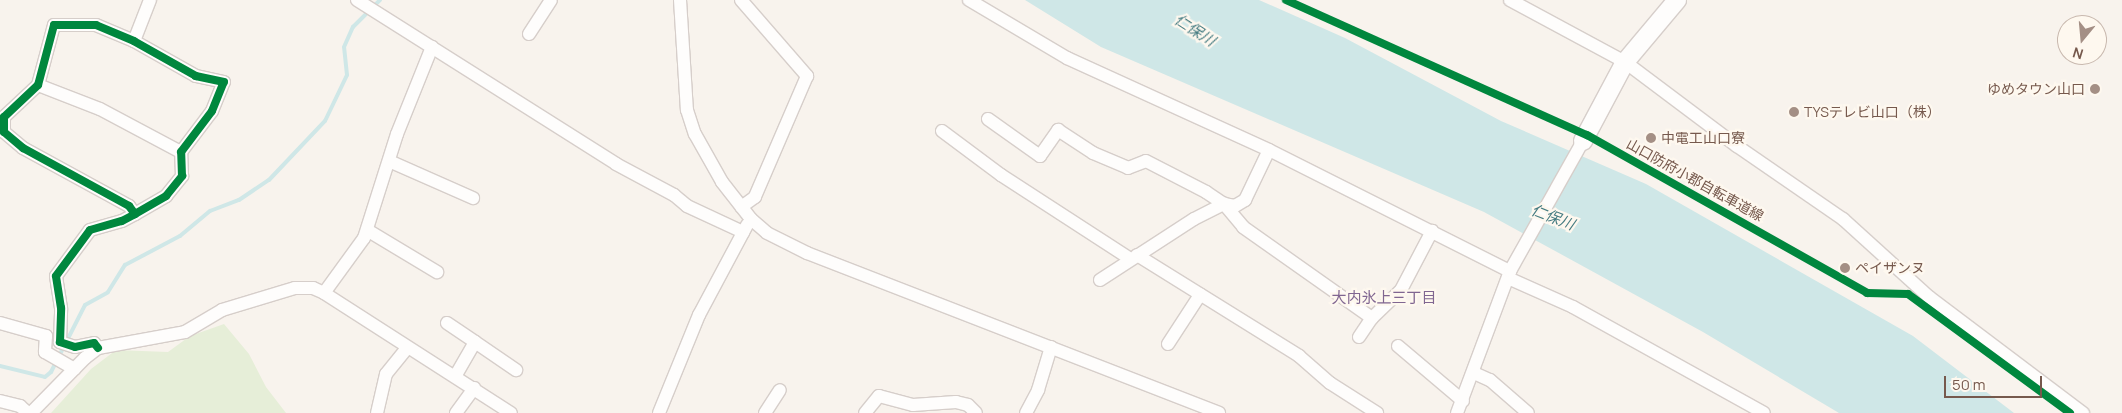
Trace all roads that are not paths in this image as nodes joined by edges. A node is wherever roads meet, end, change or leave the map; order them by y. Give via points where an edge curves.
1 (150, 0) edge
2 (357, 0) edge
3 (551, 0) edge
4 (680, 0) edge
5 (741, 0) edge
6 (969, 0) edge
7 (1510, 0) edge
8 (1677, 0) edge
9 (529, 34) dead end
10 (134, 41) junction
11 (432, 47) junction
12 (1625, 62) junction
13 (38, 85) junction
14 (988, 119) dead end
15 (942, 131) dead end
16 (1583, 141) joint
17 (1269, 150) junction
18 (181, 152) junction
19 (389, 161) junction
20 (472, 198) dead end
21 (1224, 204) junction
22 (741, 206) junction
23 (135, 214) junction
24 (751, 220) junction
25 (367, 230) junction
26 (1432, 231) junction
27 (743, 232) junction
28 (1133, 257) junction
29 (1510, 271) junction
30 (437, 272) dead end
31 (1100, 280) dead end
32 (324, 293) junction
33 (1200, 295) junction
34 (1372, 318) junction
35 (447, 322) dead end
36 (0, 323) edge
37 (1359, 338) dead end
38 (475, 342) junction
39 (1168, 344) dead end
40 (1398, 346) dead end
41 (1052, 347) junction
42 (98, 348) junction
43 (407, 348) junction
44 (75, 369) junction
45 (516, 370) dead end
46 (1474, 374) junction
47 (455, 376) junction
48 (474, 388) junction
49 (780, 390) dead end
50 (1463, 400) junction
51 (0, 401) edge
52 (1758, 412) edge
53 (30, 413) edge
54 (377, 413) edge
55 (456, 413) edge
56 (511, 413) edge
57 (659, 413) edge
58 (764, 413) edge
59 (865, 413) edge
60 (976, 413) edge
61 (1026, 413) edge
62 (1219, 413) edge
63 (1377, 413) edge
64 (1457, 413) edge
65 (1528, 413) edge
66 (2083, 413) edge

1 - 10 street
2 - 11 street
3 - 9 street
4 - 22 street via 686,110 706,158
5 - 22 street via 807,76 755,197
6 - 17 street via 1067,58
7 - 12 street
8 - 12 street
10 - 13 street via 96,25 54,25
10 - 18 street via 196,76 224,82 212,111
11 - 19 street
11 - 27 street via 616,164 674,195 687,206
12 - 16 street
12 - 66 street via 1715,130 1842,218 1929,297
13 - 18 street via 100,109
13 - 23 street via 4,117 4,132 23,148 129,206
14 - 21 street via 1040,156 1058,130 1093,153 1128,168 1146,161
15 - 28 street via 1002,175
16 - 29 street
17 - 21 street via 1245,200 1235,206
17 - 26 street
18 - 23 street via 182,176 166,196
19 - 20 street
19 - 25 street
21 - 28 street
21 - 34 street via 1243,227
22 - 24 street
23 - 42 street via 90,230 56,276 61,308 60,342 75,347 94,343
24 - 27 street
24 - 41 street via 767,233 807,254
25 - 30 street
25 - 32 street
26 - 29 street
26 - 34 street via 1400,290
27 - 57 street via 699,315
28 - 31 street
28 - 33 street
29 - 46 street
29 - 52 street
32 - 42 street via 313,288 295,288 222,310 185,332
32 - 43 street
33 - 39 street
33 - 63 street via 1299,356 1330,383
34 - 37 street
35 - 38 street
36 - 44 street via 46,336 45,352
38 - 45 street
38 - 47 street
40 - 50 street
41 - 61 street via 1038,390
41 - 62 street
42 - 44 street
43 - 47 street
43 - 54 street via 386,374
44 - 53 street
46 - 50 street
46 - 65 street via 1490,380
47 - 48 street
48 - 55 street
48 - 56 street
49 - 58 street
50 - 64 street
51 - 53 street via 20,406
59 - 60 street via 879,396 913,405 956,402 968,405

